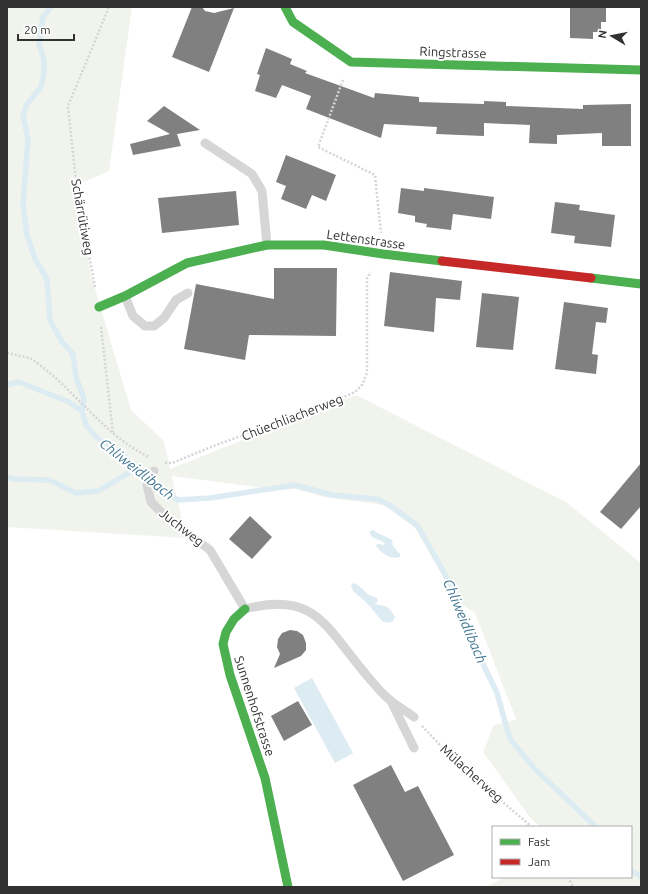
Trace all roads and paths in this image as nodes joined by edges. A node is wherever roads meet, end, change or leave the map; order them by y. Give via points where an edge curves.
1 (108, 7) edge
2 (285, 7) edge
3 (351, 62) junction
4 (641, 70) edge
5 (205, 143) dead end
6 (267, 245) junction
7 (383, 254) junction
8 (641, 284) edge
9 (188, 293) dead end
10 (125, 296) junction
11 (99, 307) junction
12 (7, 353) edge
13 (113, 434) junction
14 (158, 462) junction
15 (154, 471) joint
16 (245, 609) junction
17 (390, 700) junction
18 (414, 717) joint
19 (414, 748) dead end
20 (531, 826) edge
21 (568, 878) edge
22 (288, 887) edge
23 (573, 887) edge

1 - 11 path, Schärrütiweg via 68,106 76,182
2 - 3 street via 293,22
3 - 4 street, Ringstrasse
3 - 7 path via 318,146 375,175
5 - 6 lane via 252,174 262,191
6 - 7 street, Lettenstrasse via 324,245
6 - 10 street, Lettenstrasse via 187,263
7 - 8 street, Lettenstrasse
7 - 14 path, Chüechliacherweg via 367,278 367,373 362,385 355,392 172,464
9 - 10 lane via 176,300 164,318 154,326 145,326 133,316
10 - 11 street, Lettenstrasse
11 - 13 path, Schärrütiweg
12 - 13 path via 30,358 36,362
13 - 14 path
14 - 15 path
15 - 16 lane, Juchweg via 147,485 151,502 165,516 210,550
16 - 17 lane via 273,604 310,611 333,633
16 - 22 street, Sunnenhofstrasse via 234,619 226,632 223,644 230,675 265,778
17 - 18 lane
17 - 19 lane
18 - 20 path, Mülacherweg via 457,763
21 - 23 path

